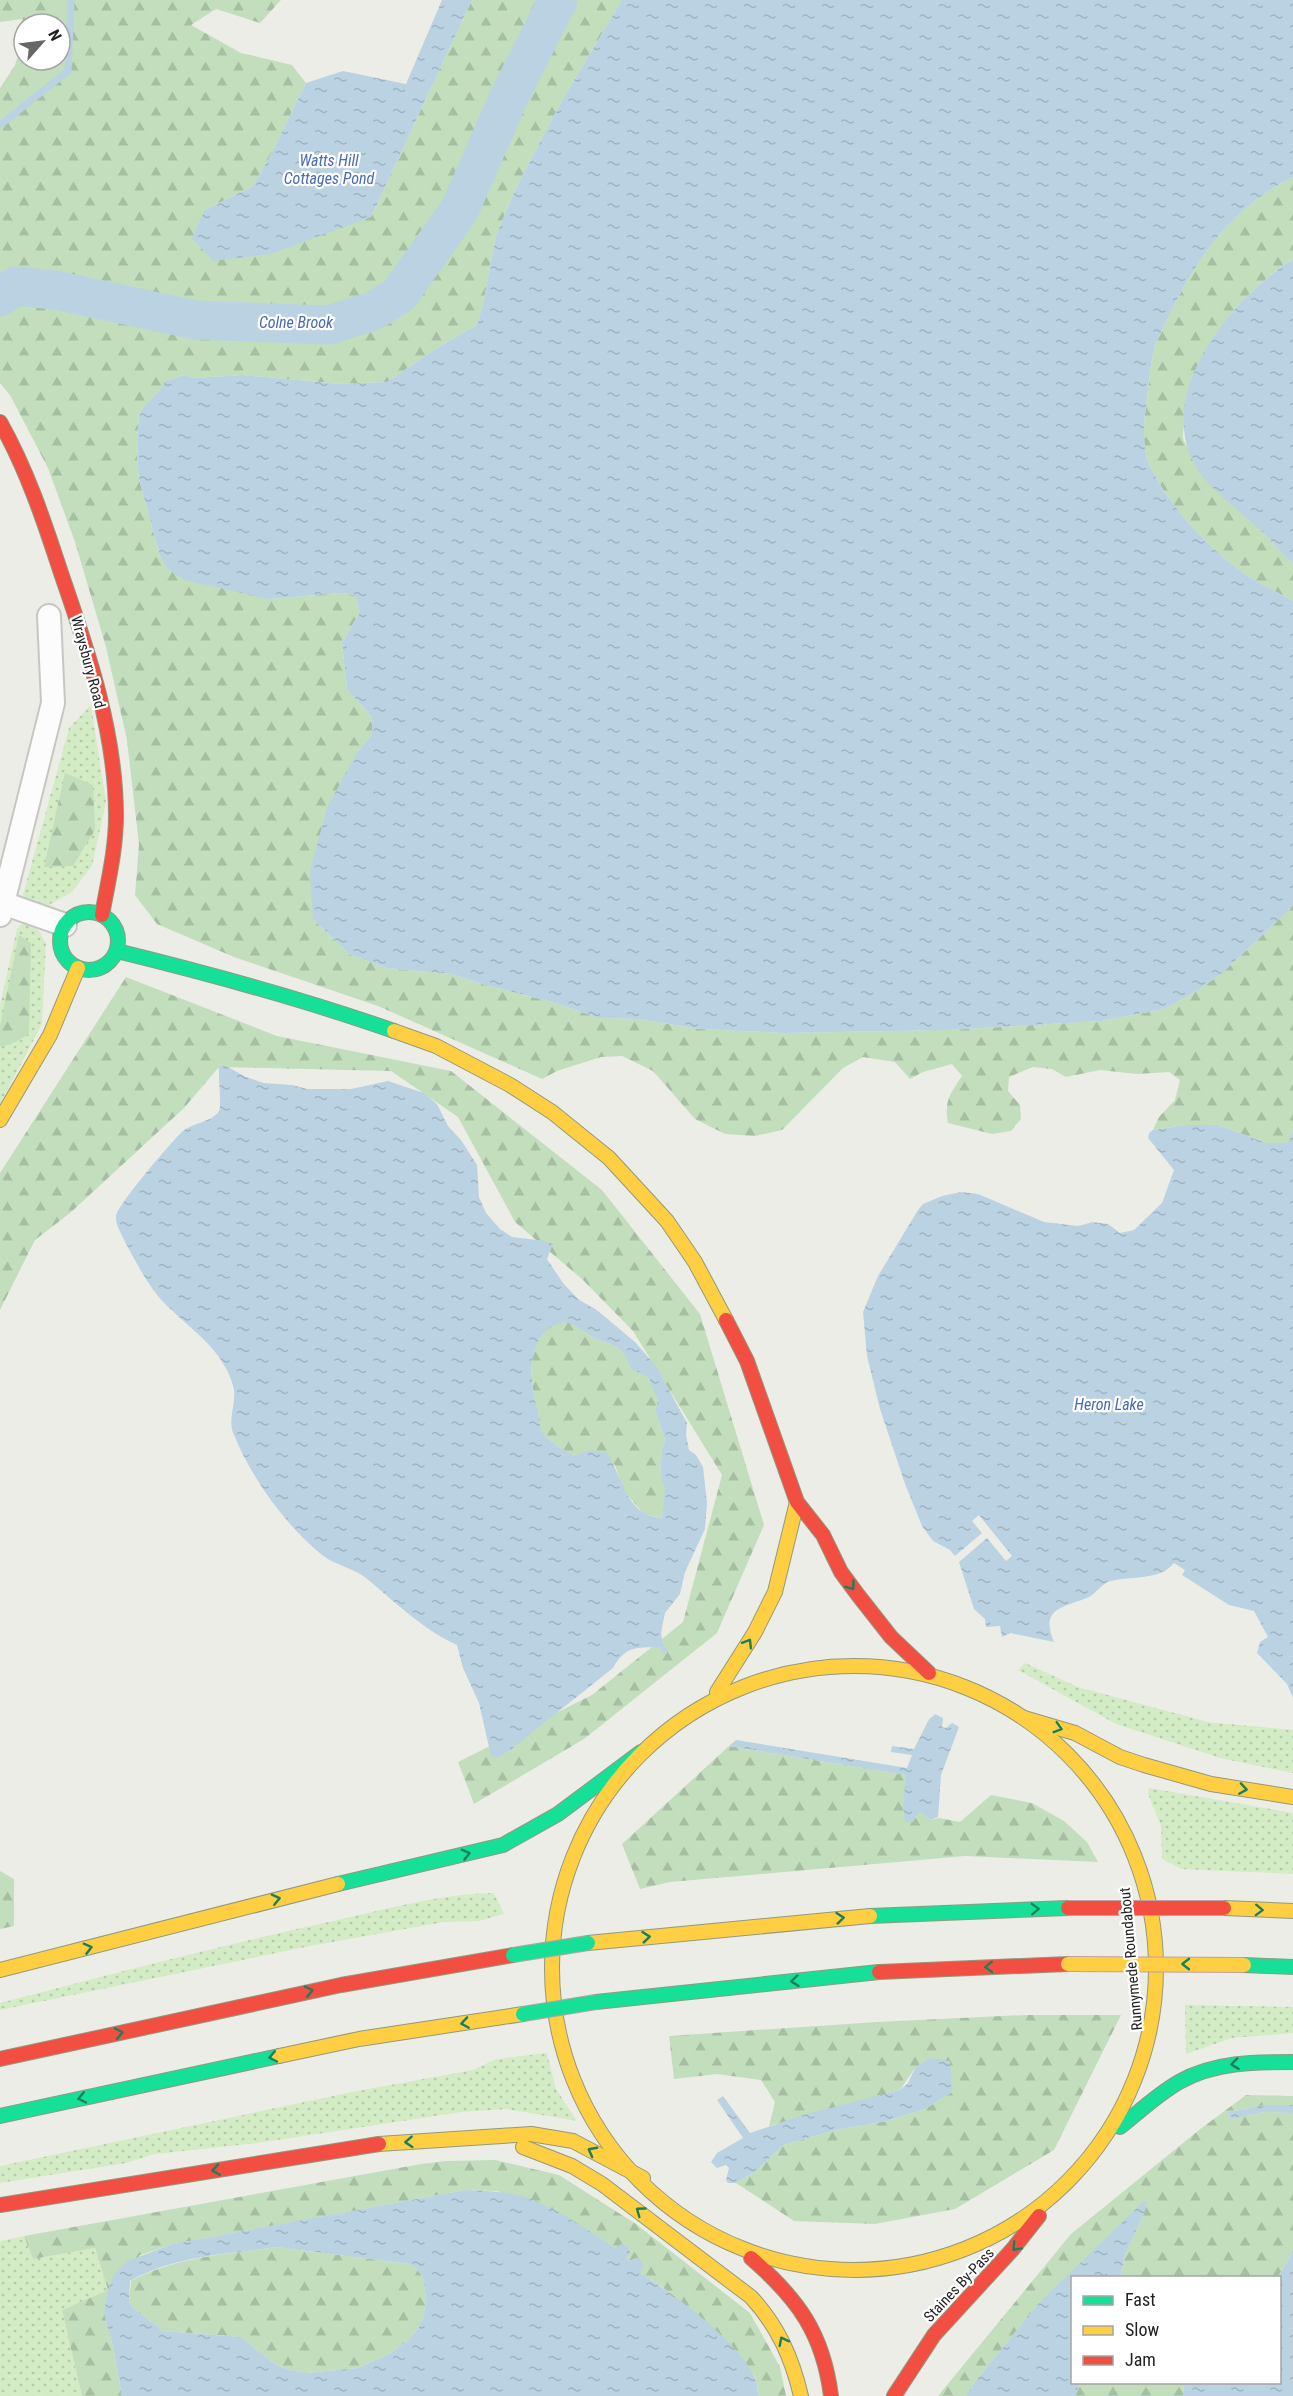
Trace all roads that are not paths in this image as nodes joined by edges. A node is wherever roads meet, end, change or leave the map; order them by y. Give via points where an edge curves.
1 (0, 423) edge
2 (49, 616) dead end
3 (1, 907) edge
4 (102, 915) junction
5 (65, 925) junction
6 (117, 951) junction
7 (78, 968) junction
8 (0, 1120) edge
9 (797, 1502) junction
10 (929, 1673) junction
11 (717, 1692) junction
12 (1002, 1712) junction
13 (641, 1752) junction
14 (1293, 1797) edge
15 (1293, 1911) edge
16 (1293, 1967) edge
17 (0, 1970) edge
18 (0, 2059) edge
19 (1293, 2062) edge
20 (0, 2116) edge
21 (467, 2138) junction
22 (1088, 2153) junction
23 (643, 2178) junction
24 (1050, 2200) junction
25 (0, 2205) edge
26 (736, 2245) junction
27 (801, 2396) edge
28 (831, 2396) edge
29 (894, 2396) edge

1 - 4 main road, Wraysbury Road via 28,477 96,685 111,758 116,817
2 - 3 street, Wraysbury Road via 53,703
3 - 5 street
4 - 5 main road via 82,913
4 - 6 main road via 116,931
5 - 7 main road via 60,944 63,954
6 - 7 main road via 104,966
6 - 9 main road via 320,1005 436,1046 552,1112 609,1158 667,1221 695,1262 747,1361
7 - 8 main road via 50,1035
9 -> 10 main road via 823,1535 841,1572 891,1637
11 -> 9 main road via 775,1592
10 - 11 main road, Runnymede Roundabout via 888,1661 826,1656 774,1665
10 - 12 main road, Runnymede Roundabout
11 - 13 main road, Runnymede Roundabout
12 -> 14 main road via 1075,1733 1120,1757 1154,1768 1211,1784
12 - 22 main road, Runnymede Roundabout via 1077,1770 1124,1830 1139,1865 1156,2023 1153,2049 1143,2076 1123,2109
17 -> 13 main road via 502,1845 556,1817
13 - 23 main road, Runnymede Roundabout via 601,1810 574,1860 559,1910 551,1978 560,2048 574,2083 608,2138
18 -> 15 main road, bridge via 341,1984 588,1943 850,1917 1068,1908
16 -> 20 main road, bridge via 1068,1964 878,1972 596,2002 359,2039
19 -> 22 main road via 1239,2063 1180,2081
23 -> 21 main road via 573,2141 531,2134
21 -> 25 main road via 375,2144
27 -> 21 main road via 793,2362 777,2329 766,2312 726,2277 572,2166 528,2148
22 - 24 main road, Runnymede Roundabout
23 - 26 main road, Runnymede Roundabout
24 - 26 main road, Runnymede Roundabout via 957,2258 886,2278 850,2279 811,2272
24 -> 29 main road, Staines By-Pass via 1024,2239 927,2344
26 - 28 main road via 804,2313 824,2351

